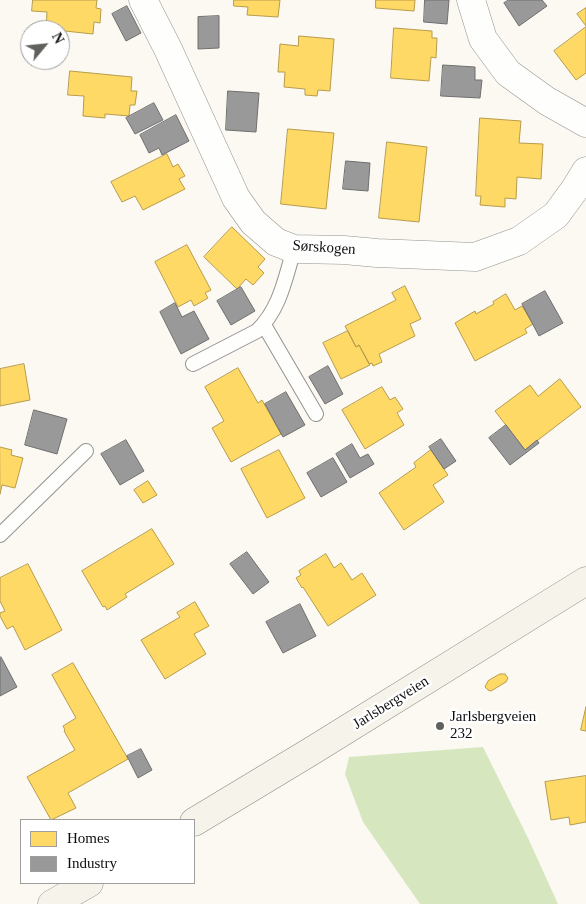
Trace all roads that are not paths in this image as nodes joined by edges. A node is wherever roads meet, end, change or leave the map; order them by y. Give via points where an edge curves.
1 (143, 0) edge
2 (470, 0) edge
3 (586, 123) edge
4 (586, 171) edge
5 (294, 249) junction
6 (264, 324) junction
7 (193, 364) dead end
8 (316, 414) dead end
9 (86, 451) dead end
10 (0, 535) edge
11 (586, 581) edge
12 (195, 821) edge
13 (87, 884) edge
14 (52, 904) edge

1 - 5 street, Sørskogen via 236,198 253,222 276,242
2 - 3 street via 483,39 508,73 547,102
4 - 5 street, Sørskogen via 556,215 519,240 475,257
5 - 6 lane via 284,285 272,314
6 - 7 lane via 257,331
6 - 8 lane
9 - 10 lane
11 - 12 main road, Jarlsbergveien
13 - 14 main road

